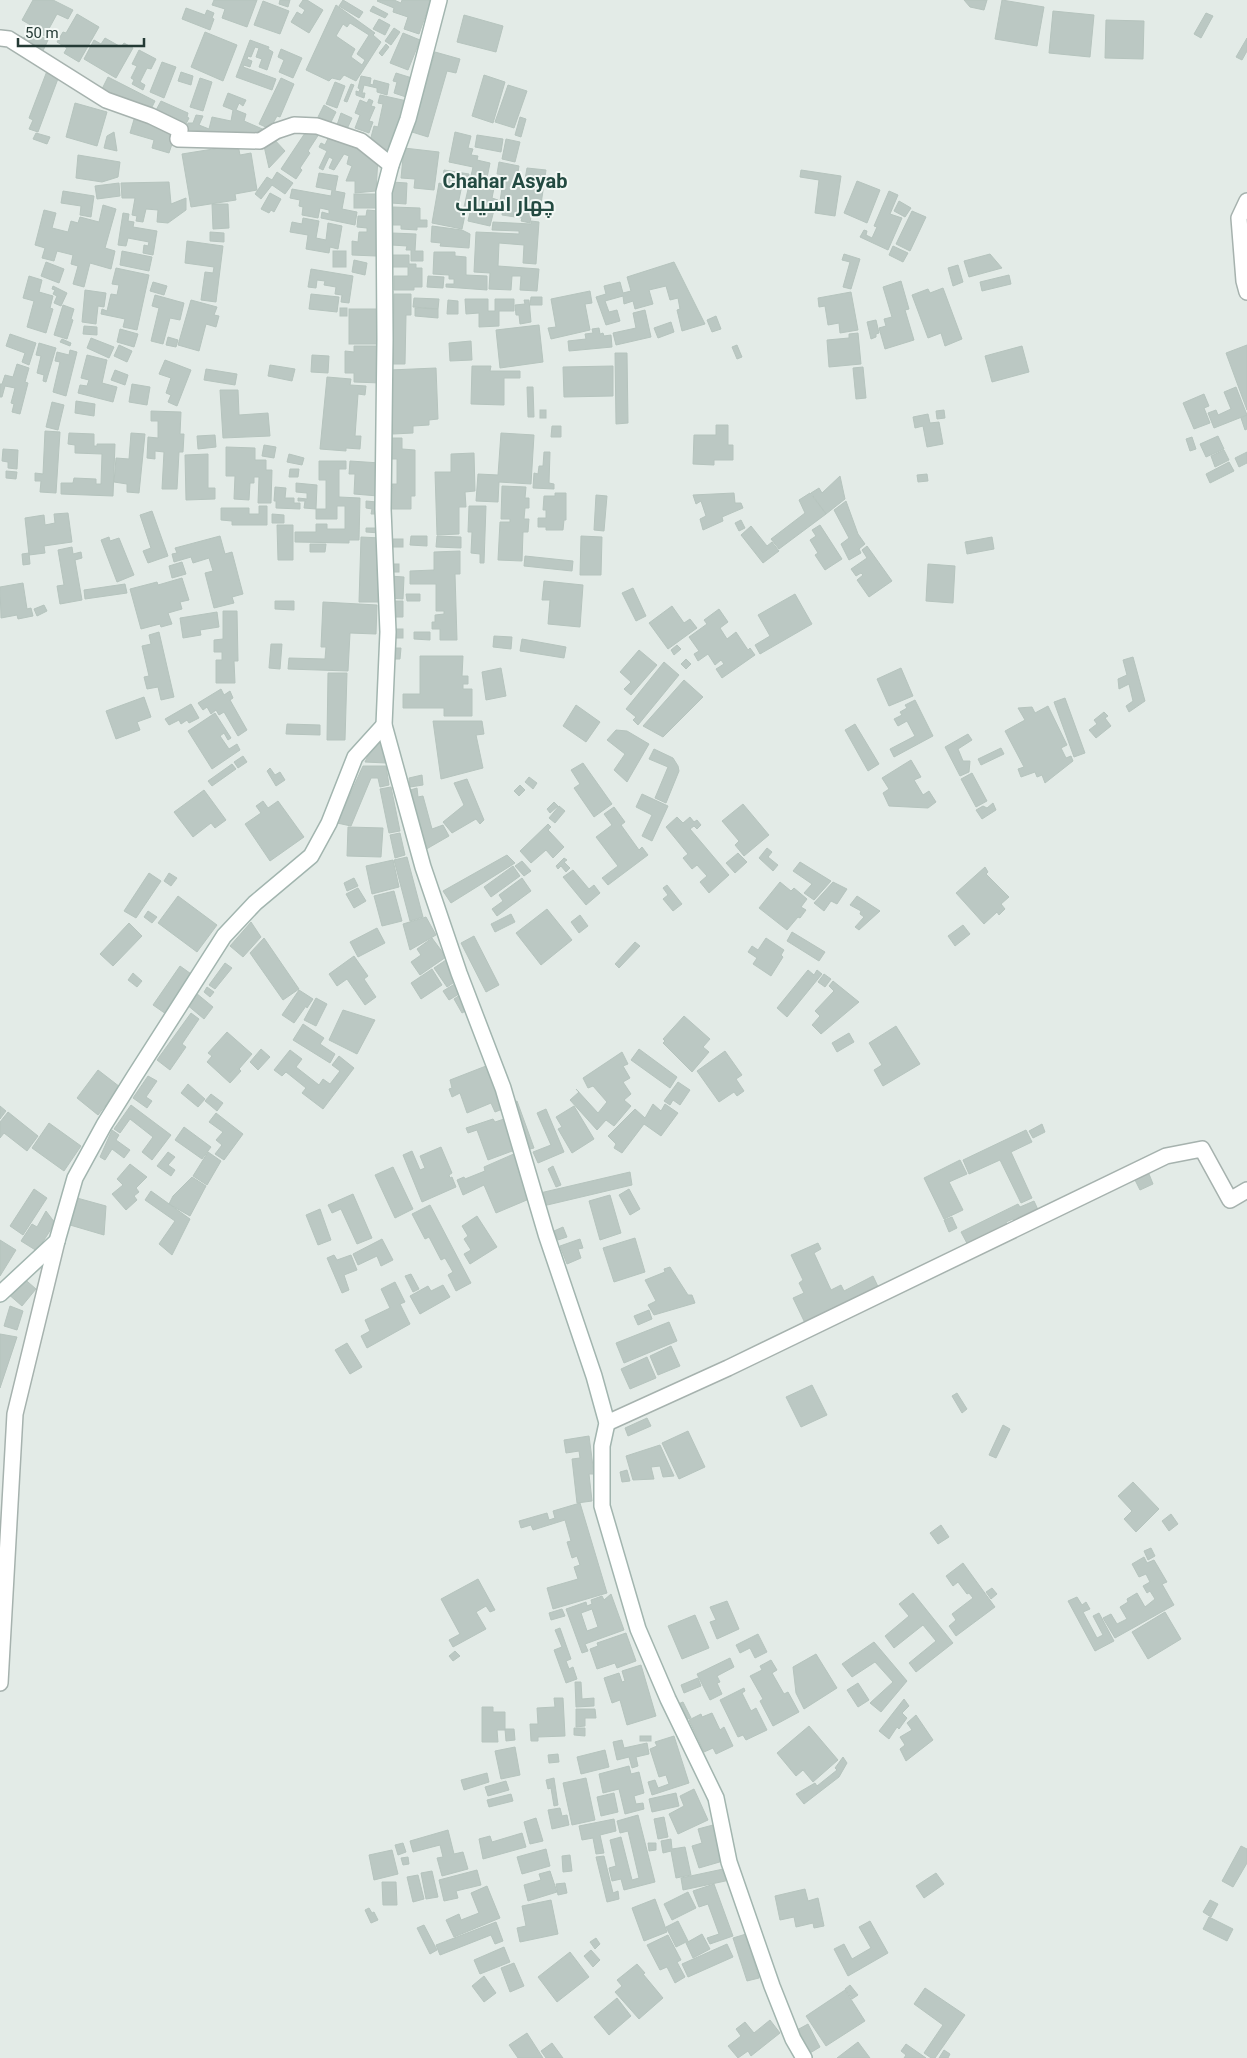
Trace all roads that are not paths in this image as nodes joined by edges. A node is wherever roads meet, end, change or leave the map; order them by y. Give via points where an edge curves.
1 (438, 0) edge
2 (0, 38) edge
3 (391, 164) junction
4 (1247, 201) edge
5 (1247, 292) edge
6 (384, 725) junction
7 (1247, 1190) edge
8 (57, 1241) junction
9 (0, 1294) edge
10 (607, 1423) junction
11 (0, 1683) edge
12 (804, 2058) edge

1 - 3 street via 408,119
2 - 3 street via 9,39 106,100 180,130 178,139 260,141 294,125 317,126 361,141
3 - 6 street via 384,192 384,509 388,632
4 - 5 street via 1238,218
6 - 8 street via 355,757 329,823 311,856 255,903 224,936 129,1085 75,1178
6 - 10 street via 423,867 502,1088
7 - 10 street via 1230,1200 1202,1149 1166,1156 737,1364
8 - 9 street
8 - 11 street via 15,1414
10 - 12 street via 602,1446 602,1506 638,1629 716,1798 732,1870 776,1995

